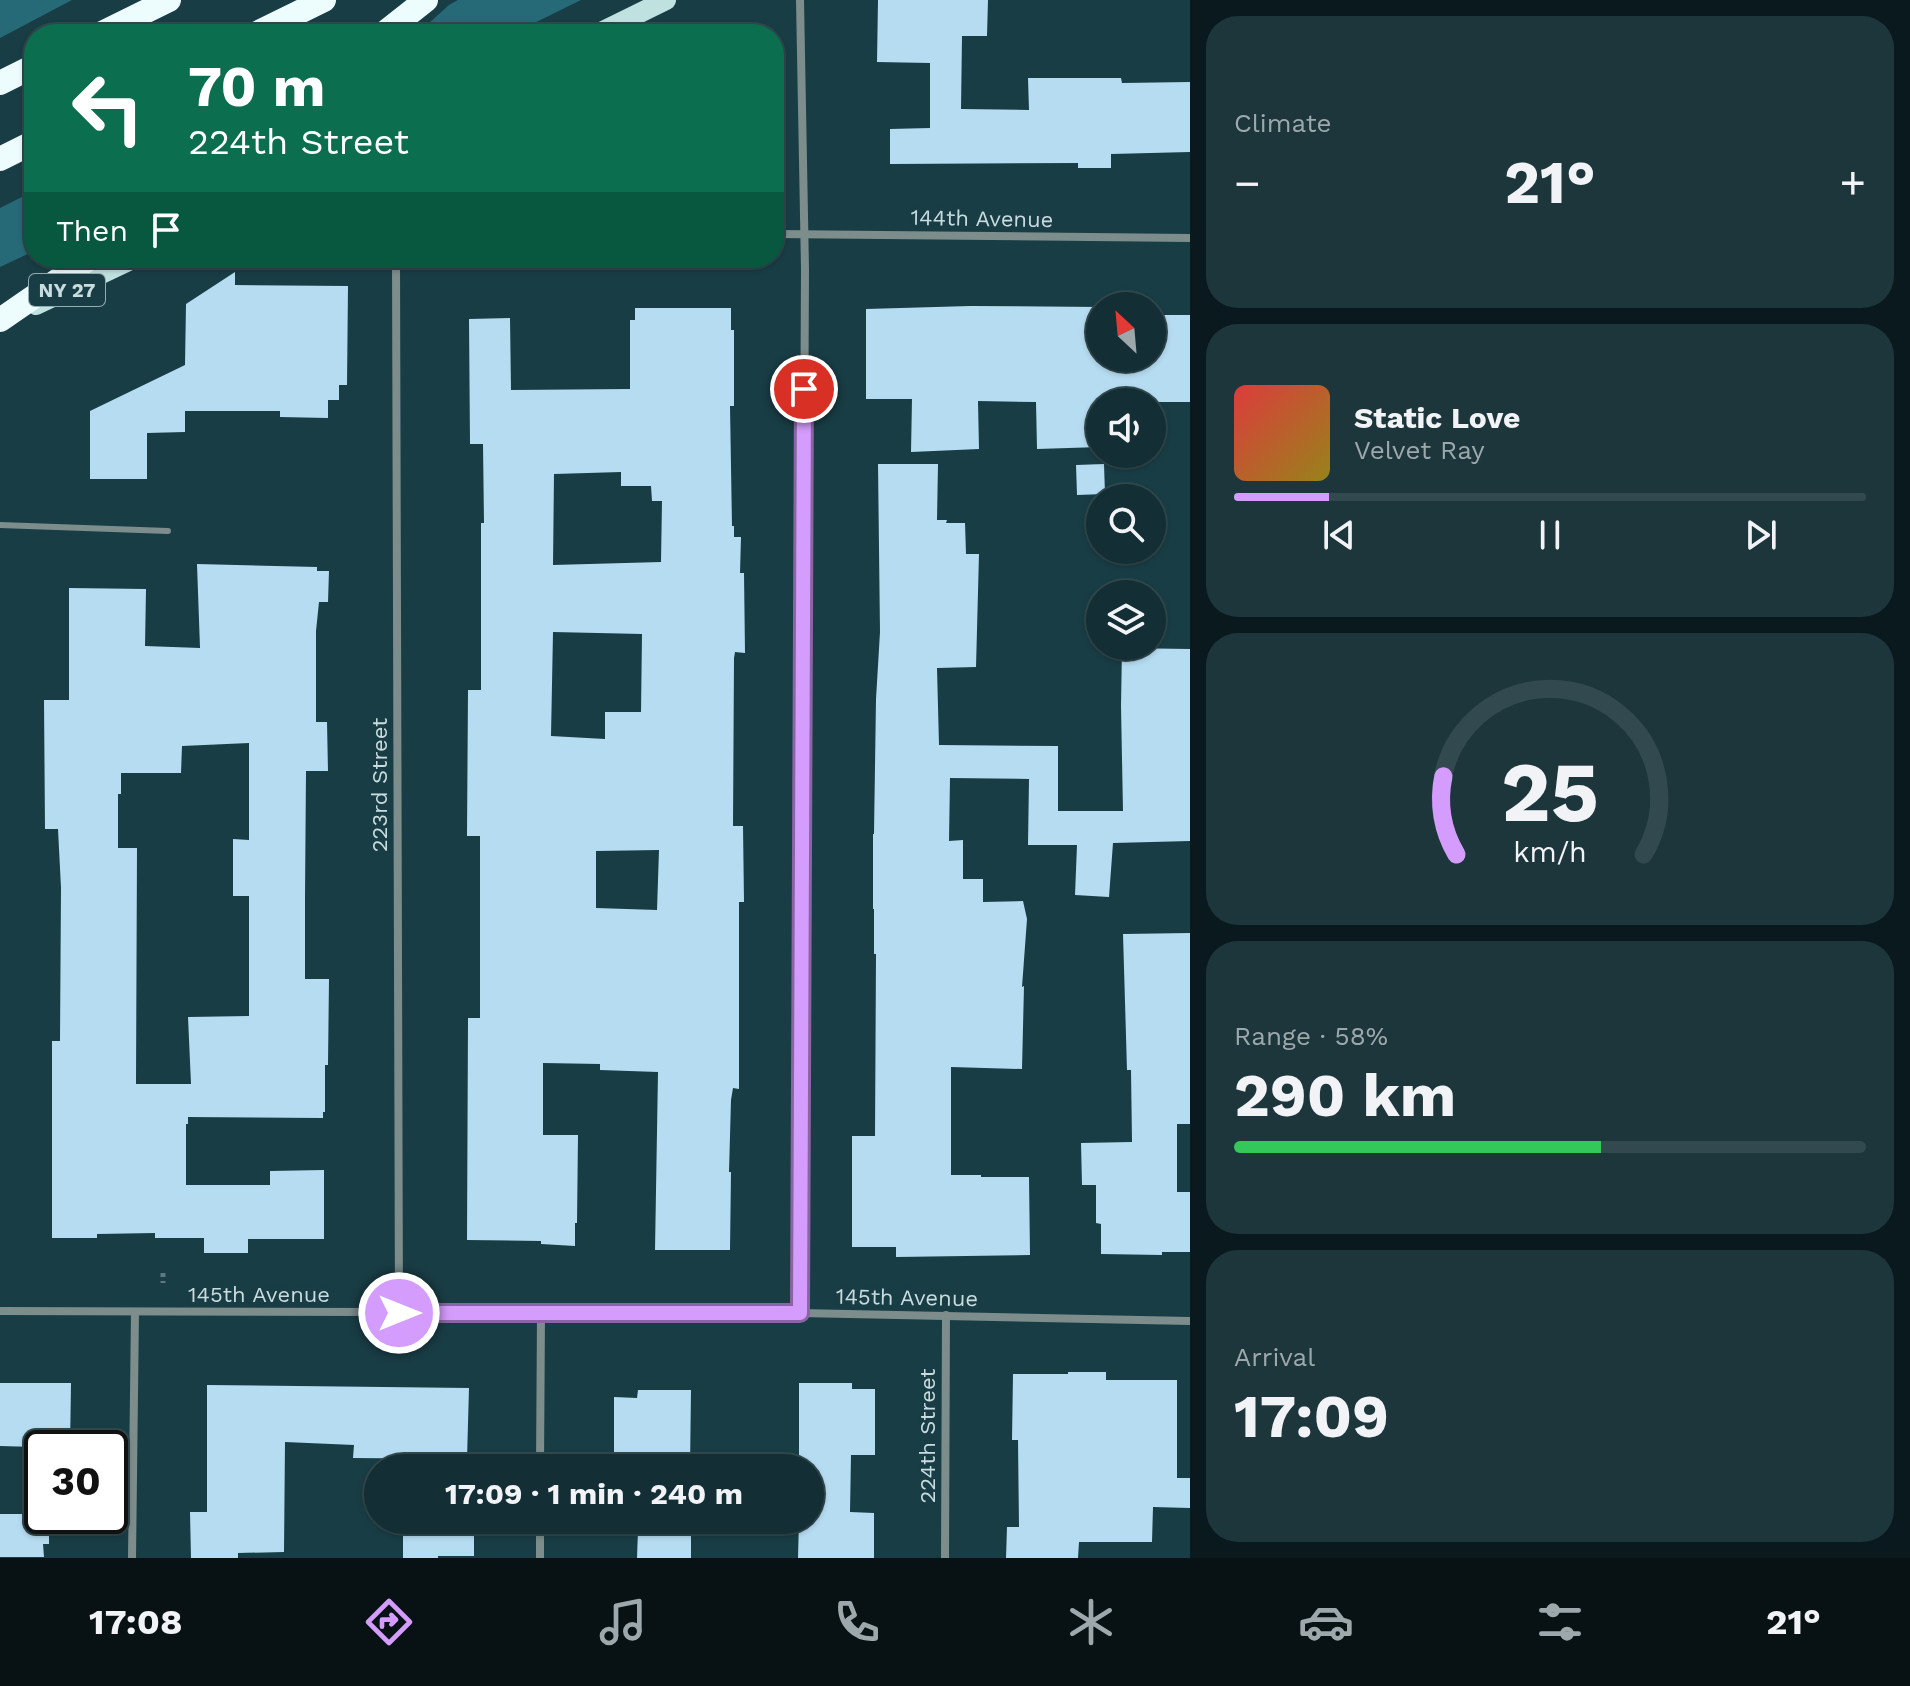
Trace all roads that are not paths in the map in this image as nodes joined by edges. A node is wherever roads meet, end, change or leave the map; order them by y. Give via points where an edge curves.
1 (169, 0) edge
2 (324, 0) edge
3 (426, 0) edge
4 (666, 0) edge
5 (800, 0) edge
6 (120, 24) edge
7 (275, 24) edge
8 (396, 24) edge
9 (617, 24) edge
10 (24, 71) edge
11 (0, 83) edge
12 (24, 147) edge
13 (0, 159) edge
14 (784, 234) edge
15 (805, 234) junction
16 (1190, 238) edge
17 (76, 268) edge
18 (114, 268) edge
19 (396, 268) edge
20 (0, 321) edge
21 (0, 525) edge
22 (168, 531) dead end
23 (0, 1311) edge
24 (135, 1312) junction
25 (399, 1313) junction
26 (541, 1313) junction
27 (800, 1313) junction
28 (946, 1315) junction
29 (1190, 1321) edge
30 (540, 1454) edge
31 (540, 1534) edge
32 (132, 1558) edge
33 (540, 1558) edge
34 (945, 1558) edge

1 - 6 highway
2 - 7 highway
3 - 8 highway
4 - 9 main road
5 - 15 street
10 - 11 highway
12 - 13 highway
14 - 15 street, 144th Avenue
15 - 16 street, 144th Avenue
15 - 27 street
17 - 20 highway
18 - 20 main road, NY 27
19 - 25 street, 223rd Street
21 - 22 lane
23 - 24 street, 145th Avenue
24 - 25 street, 145th Avenue
24 - 32 street
25 - 26 street, 145th Avenue
26 - 27 street, 145th Avenue
26 - 30 street
27 - 28 street, 145th Avenue
28 - 29 street, 145th Avenue
28 - 34 street, 224th Street
31 - 33 street

